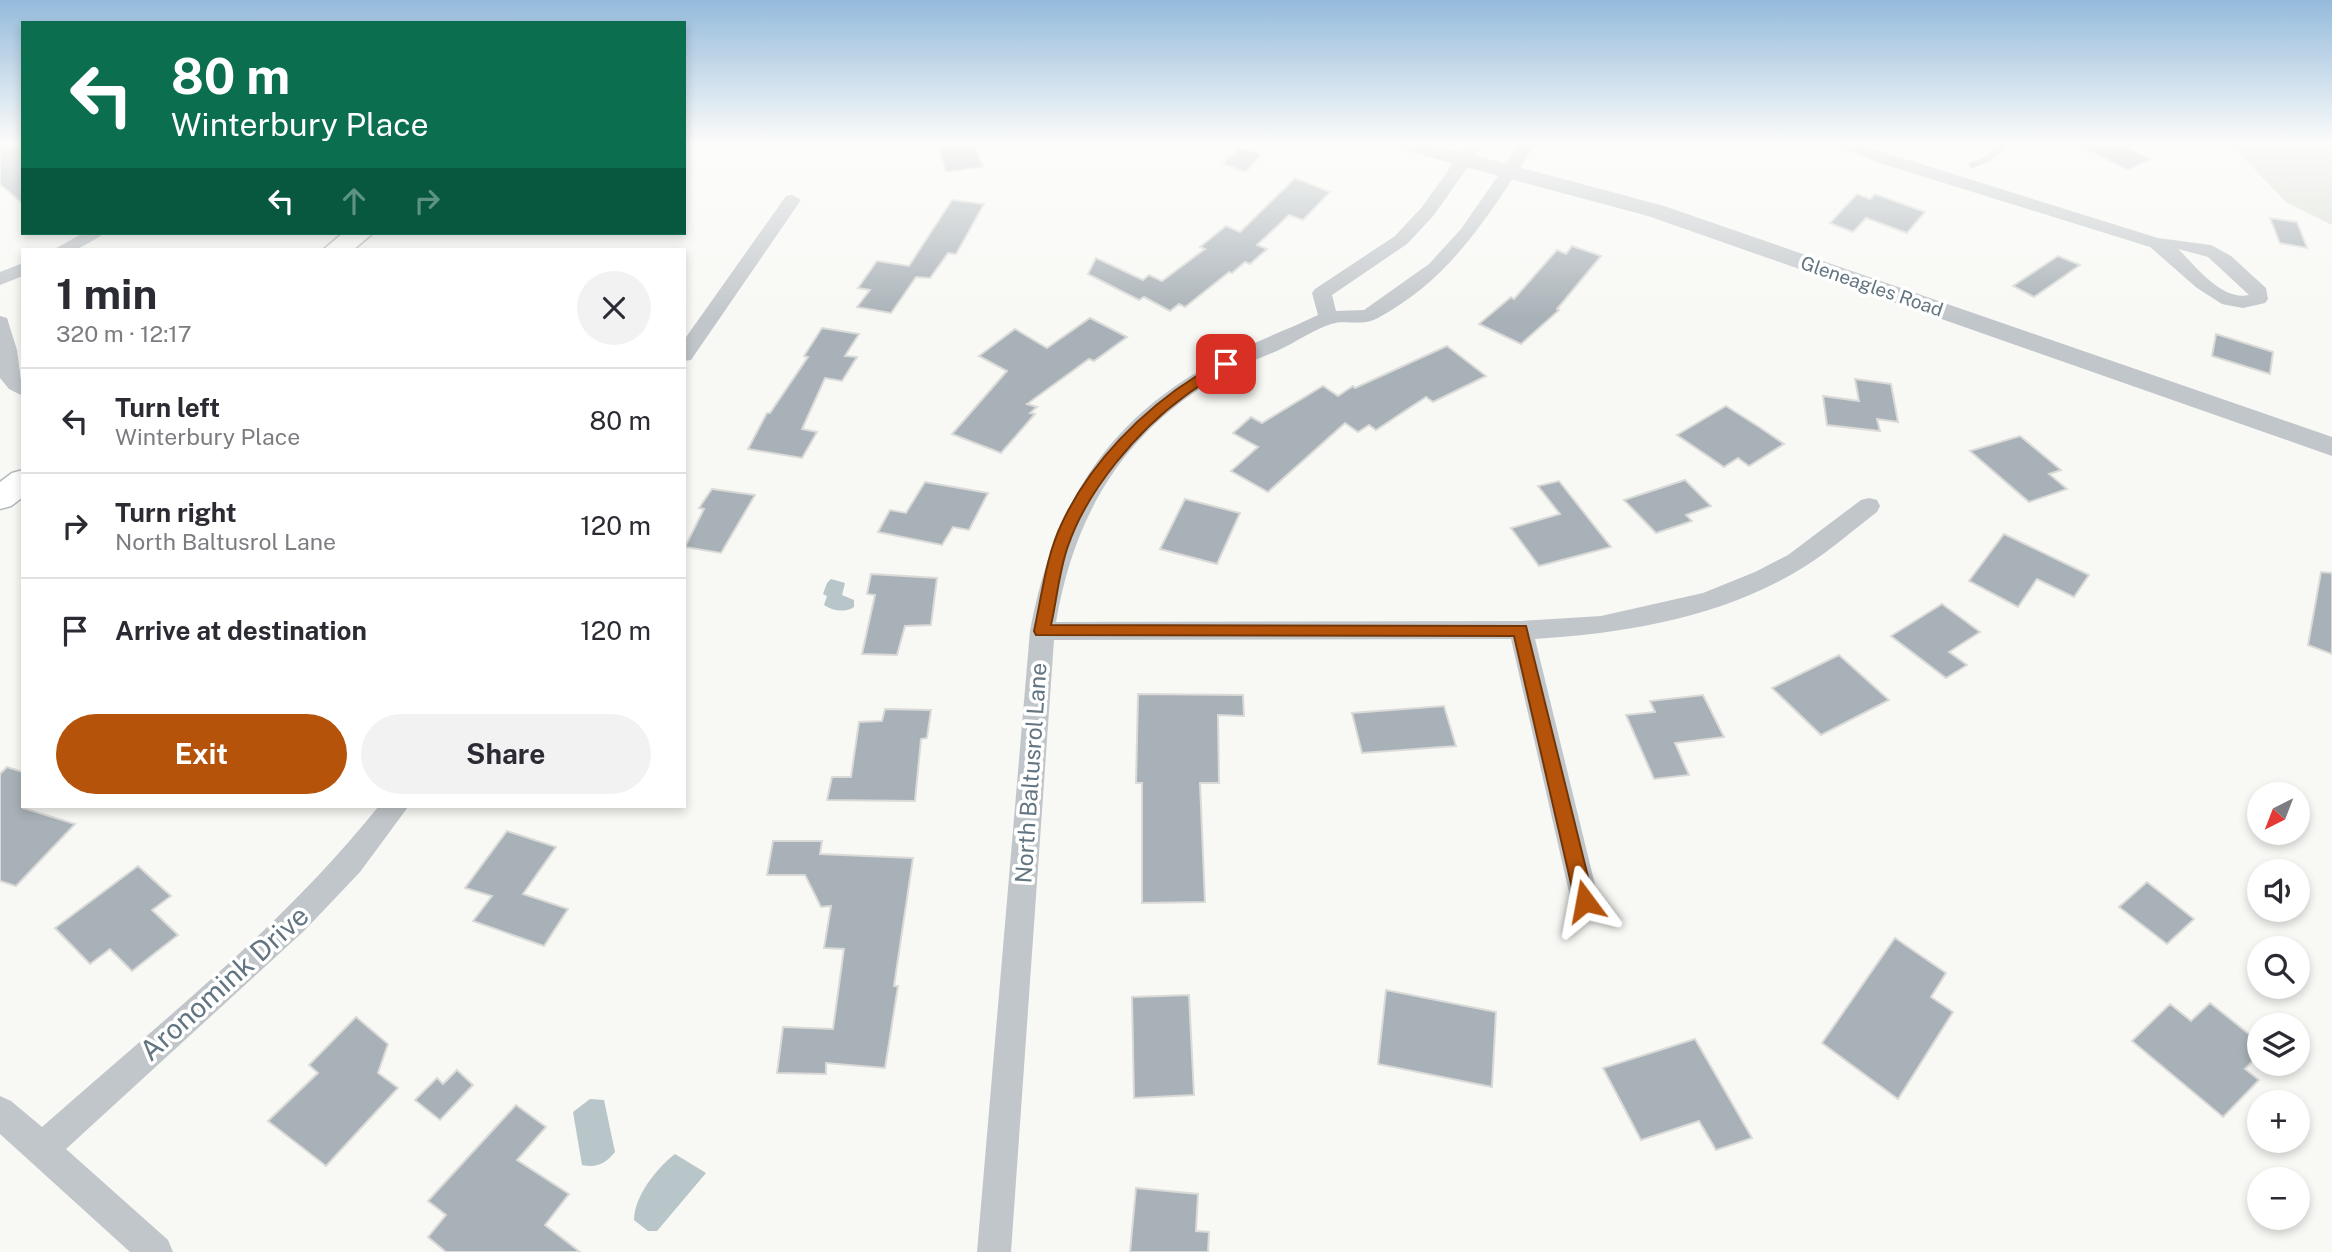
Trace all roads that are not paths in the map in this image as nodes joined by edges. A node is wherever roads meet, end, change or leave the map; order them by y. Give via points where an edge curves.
1 (790, 202) edge
2 (1434, 202) edge
3 (1489, 202) edge
4 (1623, 202) edge
5 (2026, 202) edge
6 (93, 235) edge
7 (357, 235) edge
8 (2157, 243) junction
9 (66, 248) edge
10 (339, 248) edge
11 (21, 270) edge
12 (0, 279) edge
13 (1328, 317) junction
14 (0, 322) edge
15 (9, 352) edge
16 (686, 352) edge
17 (21, 388) edge
18 (2332, 447) edge
19 (21, 482) edge
20 (0, 498) edge
21 (1869, 506) dead end
22 (1521, 630) junction
23 (1042, 631) junction
24 (393, 808) edge
25 (1585, 901) dead end
26 (0, 1112) edge
27 (42, 1149) junction
28 (156, 1252) edge
29 (993, 1252) edge

1 - 16 street
2 - 13 street via 1401,240 1322,293
3 - 13 street via 1443,261 1367,316
4 - 18 street, Gleneagles Road
5 - 8 street
6 - 9 street
7 - 10 main road
8 - 8 street via 2173,252 2213,293 2231,301 2258,299 2259,292 2217,253 2190,244
11 - 12 street
13 - 23 street, North Baltusrol Lane via 1212,372 1145,421 1112,456 1059,548
14 - 15 street
15 - 17 street via 5,369
19 - 20 main road
21 - 22 street via 1796,561 1709,601 1601,625
22 - 23 street
22 - 25 street
23 - 29 street, North Baltusrol Lane
24 - 27 street, Aronomink Drive via 350,863 294,922
26 - 27 street
27 - 28 street

